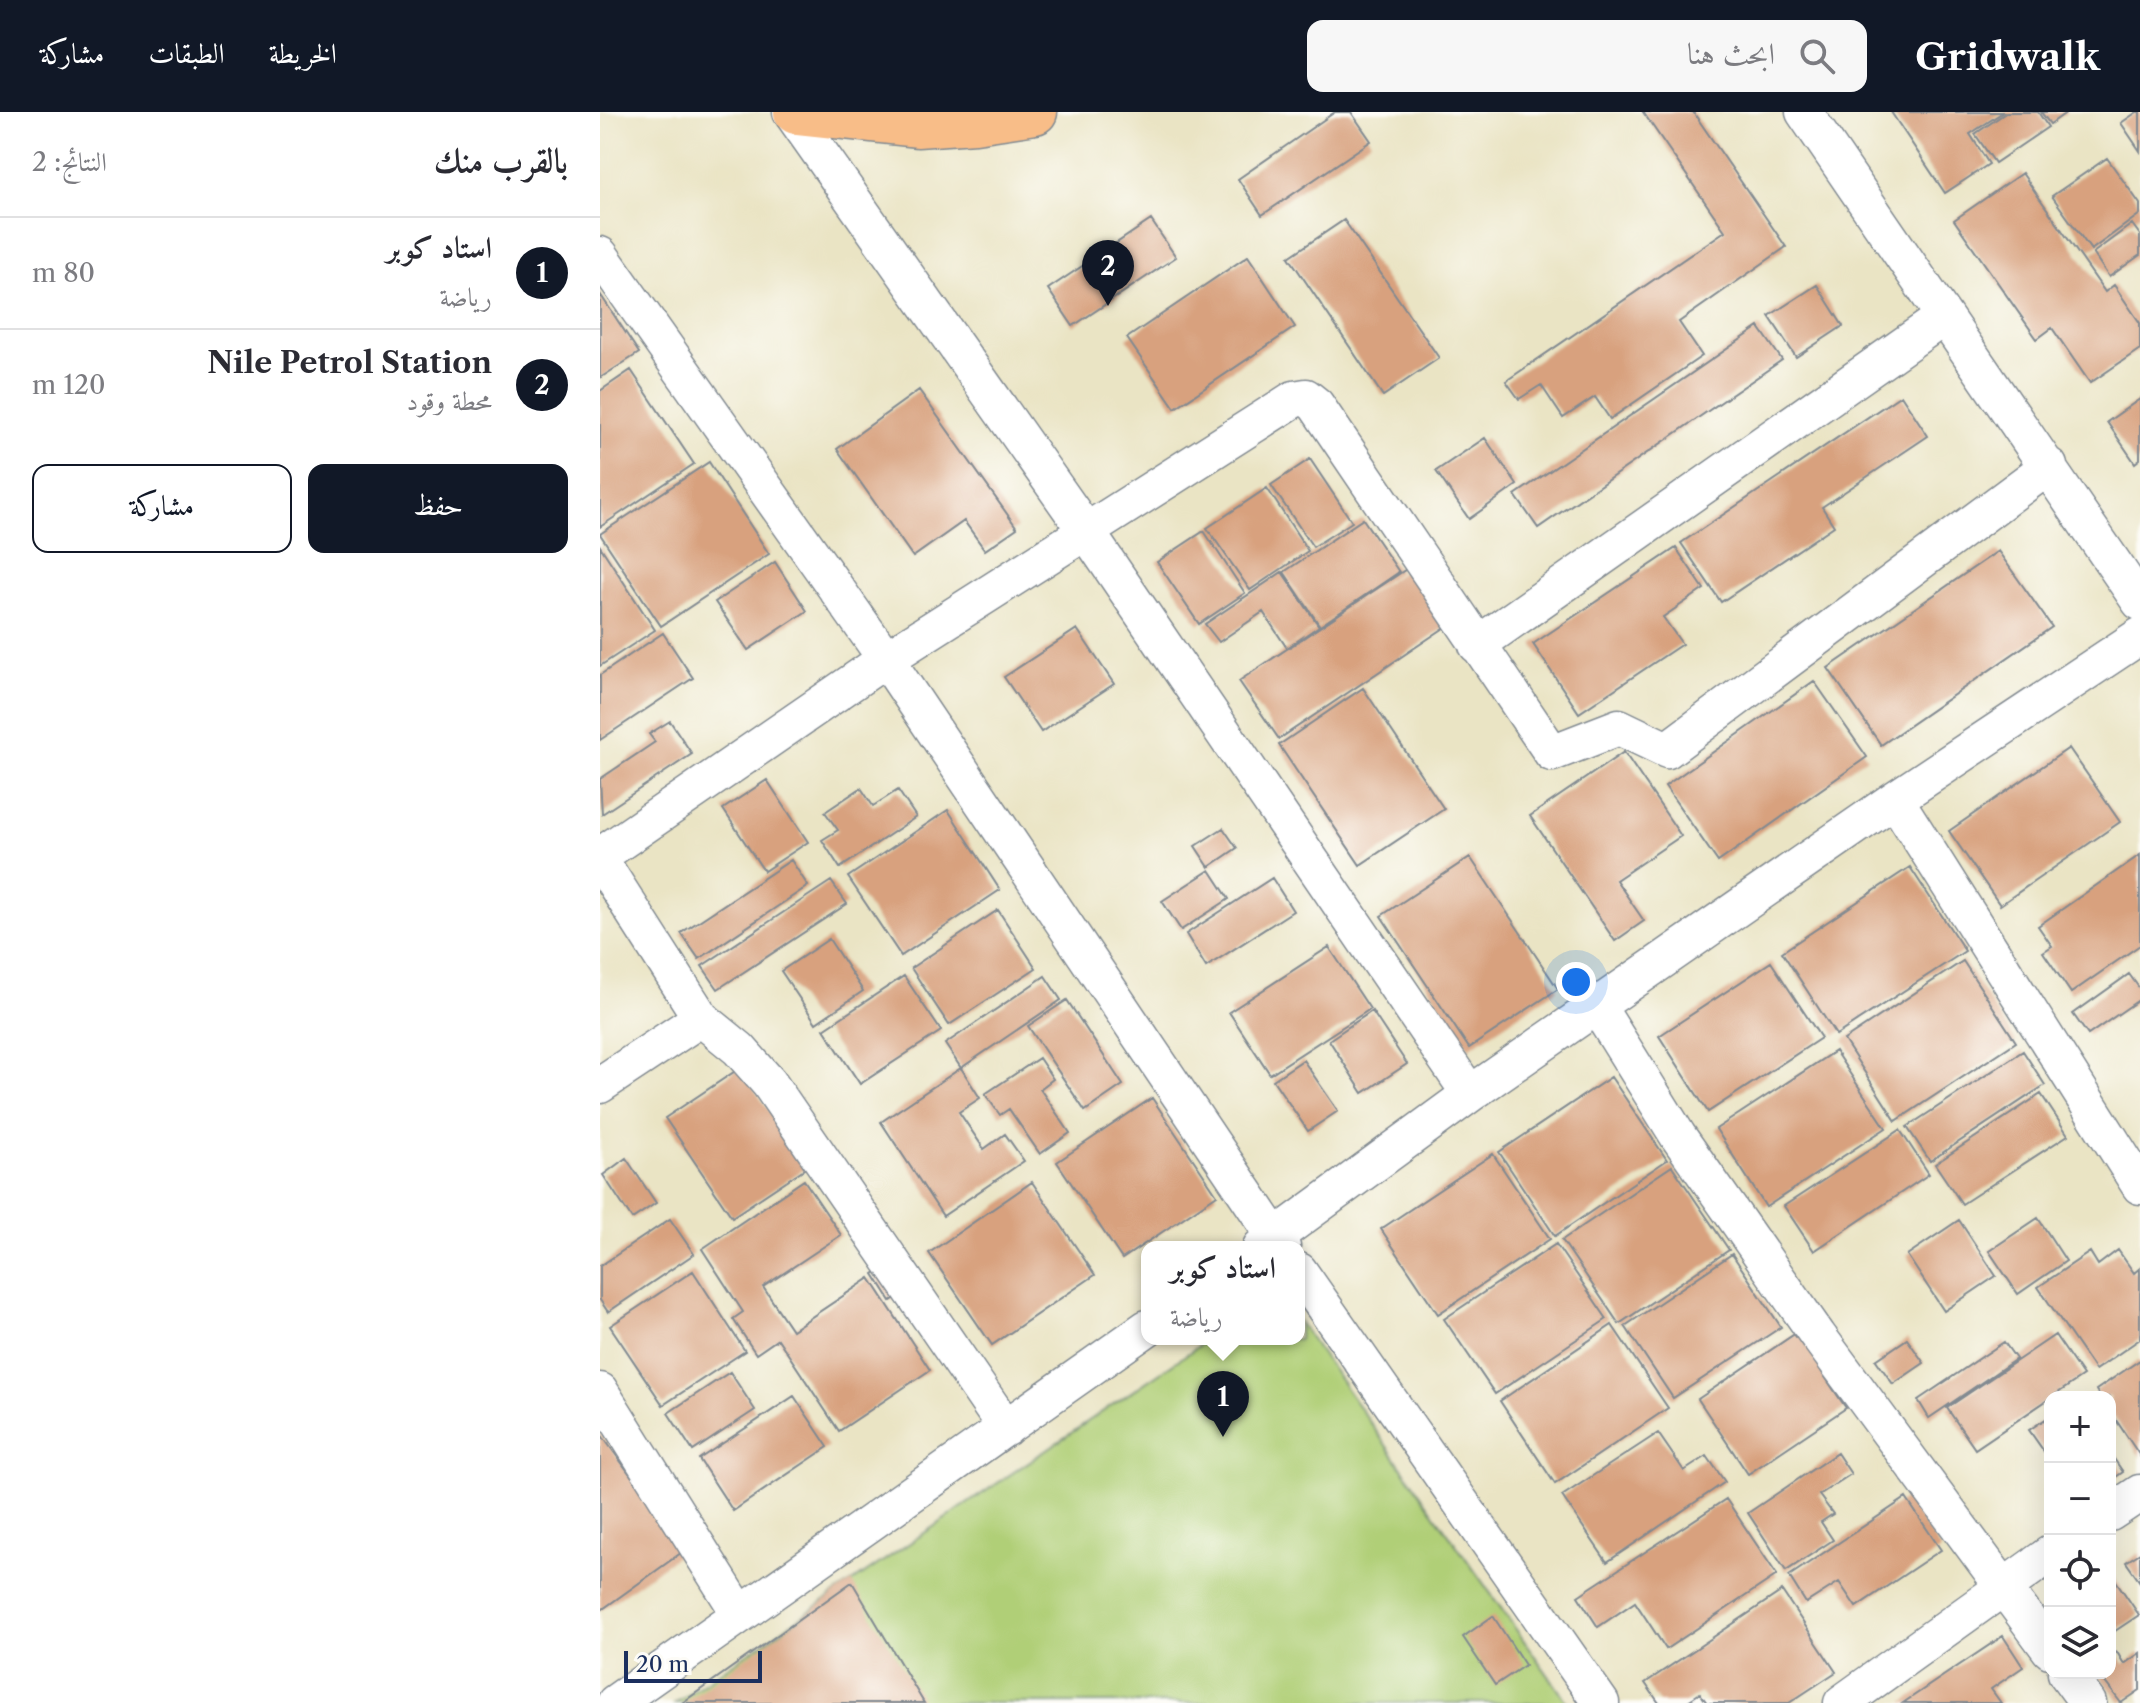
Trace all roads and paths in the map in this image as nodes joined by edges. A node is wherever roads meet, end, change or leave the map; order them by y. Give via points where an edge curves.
1 (793, 112) edge
2 (1035, 112) edge
3 (1804, 112) edge
4 (600, 255) edge
5 (1944, 317) junction
6 (2049, 466) junction
7 (1086, 531) junction
8 (2140, 602) edge
9 (2140, 636) edge
10 (1477, 645) junction
11 (886, 659) junction
12 (1895, 799) junction
13 (600, 858) edge
14 (1597, 1006) junction
15 (701, 1018) junction
16 (600, 1085) edge
17 (1470, 1094) junction
18 (2140, 1186) edge
19 (1271, 1241) edge
20 (1277, 1241) edge
21 (1305, 1280) edge
22 (1141, 1332) edge
23 (600, 1391) edge
24 (1006, 1428) junction
25 (2140, 1493) edge
26 (2116, 1509) edge
27 (2044, 1558) edge
28 (2004, 1585) junction
29 (740, 1614) junction
30 (2044, 1642) edge
31 (2070, 1679) edge
32 (615, 1703) edge
33 (1601, 1703) edge
34 (1842, 1703) edge
35 (2088, 1703) edge

1 - 2 main road via 917,125
1 - 7 street
3 - 5 street
4 - 11 street
5 - 6 street
5 - 10 street
6 - 8 street
6 - 10 street via 1667,750 1619,727 1552,753
7 - 10 street via 1294,399 1306,397
7 - 11 street
7 - 17 street
9 - 12 street
11 - 13 street
11 - 19 street
12 - 14 street
12 - 18 street
13 - 15 street
14 - 17 street
14 - 28 street via 1678,1136 1809,1323
15 - 16 street
15 - 24 street via 769,1083
17 - 20 street
21 - 33 street
22 - 24 street
23 - 29 street
24 - 29 street
25 - 26 street
27 - 28 street
28 - 30 street
28 - 34 street
29 - 32 street
31 - 35 street

